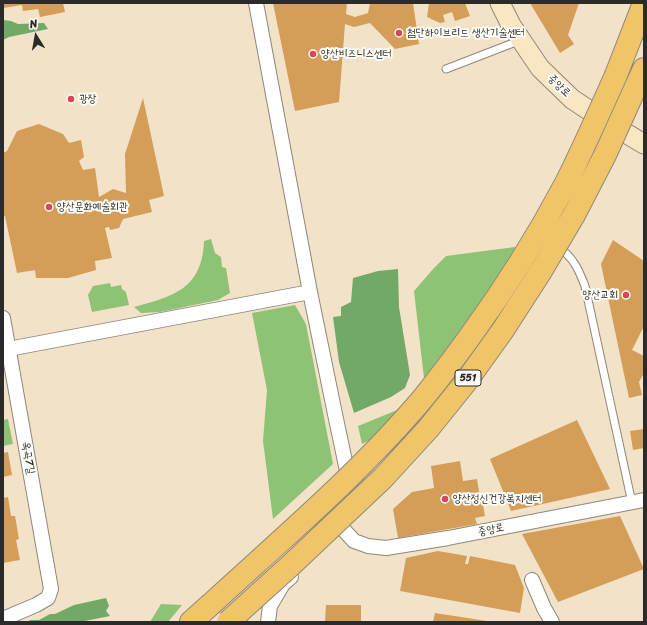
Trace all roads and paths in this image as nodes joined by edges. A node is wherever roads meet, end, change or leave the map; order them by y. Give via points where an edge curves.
1 (256, 3) edge
2 (500, 3) edge
3 (644, 3) edge
4 (521, 40) junction
5 (446, 68) dead end
6 (641, 76) edge
7 (644, 144) edge
8 (548, 239) dead end
9 (310, 292) junction
10 (3, 318) edge
11 (6, 349) edge
12 (638, 502) edge
13 (343, 529) junction
14 (532, 580) dead end
15 (3, 619) edge
16 (191, 622) edge
17 (228, 622) edge
18 (268, 622) edge
19 (552, 622) edge

1 - 9 street
2 - 4 main road, 중앙로
3 - 16 highway, 551, bridge via 616,75 565,183 497,298 459,352 424,397 375,451
4 - 5 lane
4 - 7 main road, 중앙로 via 540,68 572,99
6 - 17 highway, 551, bridge via 605,156 567,227 503,330 465,383 428,429 382,478
8 - 12 lane via 569,256 585,286
9 - 11 street
9 - 13 street via 350,485 351,515
10 - 11 street, 옥곡7길
11 - 15 street, 옥곡7길 via 51,589 48,598 36,606
12 - 13 street, 중앙로 via 386,548 354,541
13 - 18 street via 283,584 270,606
14 - 19 street

